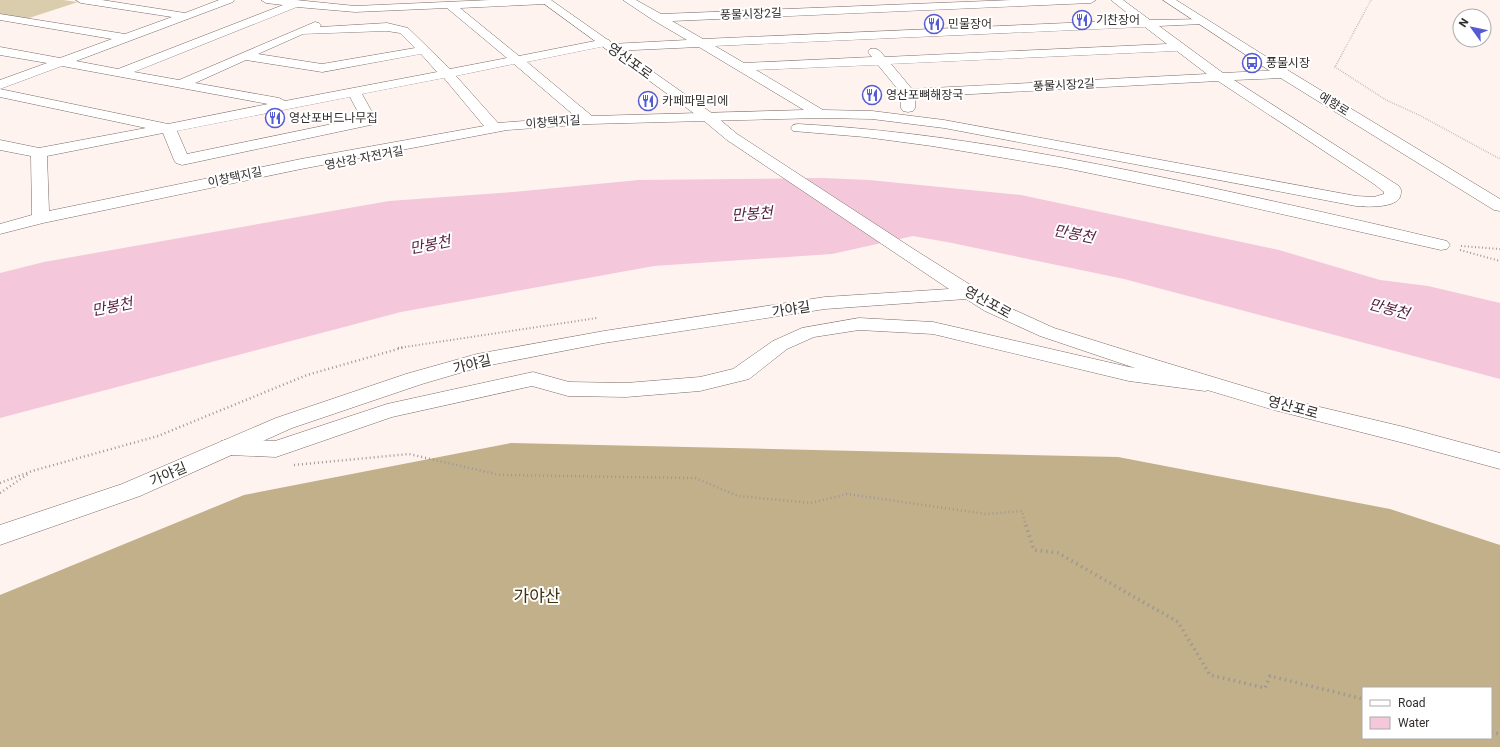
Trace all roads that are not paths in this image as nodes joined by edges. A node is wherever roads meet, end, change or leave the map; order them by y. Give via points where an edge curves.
1 (81, 0) edge
2 (229, 0) edge
3 (266, 0) edge
4 (544, 0) edge
5 (628, 0) edge
6 (1091, 0) edge
7 (1116, 0) edge
8 (1168, 0) edge
9 (295, 4) junction
10 (450, 5) junction
11 (841, 5) edge
12 (354, 8) junction
13 (186, 16) junction
14 (0, 17) edge
15 (657, 18) junction
16 (1202, 21) junction
17 (1149, 24) junction
18 (302, 31) junction
19 (863, 36) junction
20 (126, 38) junction
21 (702, 44) junction
22 (609, 45) junction
23 (1179, 47) junction
24 (424, 50) junction
25 (0, 51) edge
26 (245, 56) junction
27 (516, 60) junction
28 (879, 60) junction
29 (61, 62) junction
30 (743, 67) junction
31 (119, 73) junction
32 (447, 74) junction
33 (1284, 74) junction
34 (1220, 77) junction
35 (180, 84) junction
36 (0, 85) edge
37 (354, 92) junction
38 (0, 93) edge
39 (908, 93) junction
40 (290, 104) junction
41 (820, 114) junction
42 (909, 119) junction
43 (589, 120) junction
44 (720, 127) junction
45 (168, 128) junction
46 (494, 128) junction
47 (288, 138) junction
48 (0, 145) edge
49 (39, 153) junction
50 (301, 164) junction
51 (1500, 206) edge
52 (41, 218) junction
53 (0, 230) edge
54 (1441, 245) road end
55 (970, 293) junction
56 (1216, 386) junction
57 (230, 447) junction
58 (1500, 461) edge
59 (0, 535) edge

1 - 13 street
2 - 13 street
3 - 9 street
4 - 10 street
4 - 22 street, 영산포로
5 - 15 street
6 - 11 street, 풍물시장2길
7 - 17 street
8 - 16 street, 예향로
9 - 12 street
9 - 31 street
10 - 12 street
10 - 27 street, 이창택지길
11 - 15 street, 풍물시장2길
11 - 19 street
12 - 18 street
13 - 20 street
14 - 20 street
15 - 21 street
16 - 17 street, 풍물시장2길
16 - 33 street, 예향로
17 - 19 street, 풍물시장2길
17 - 23 street
18 - 24 street via 387,27 404,30
18 - 26 street
19 - 21 street, 풍물시장2길
19 - 28 street
20 - 29 street
21 - 22 street, 풍물시장2길
21 - 30 street
22 - 27 street
22 - 44 street, 영산포로
23 - 28 street
23 - 34 street
24 - 26 street via 322,68
24 - 32 street
25 - 29 street
26 - 35 street
27 - 32 street
27 - 43 street, 이창택지길
28 - 30 street
28 - 39 street
29 - 31 street
29 - 36 street
30 - 41 street
31 - 35 street
32 - 37 street
32 - 46 street
33 - 34 street, 풍물시장2길
33 - 51 street, 예향로
34 - 39 street, 풍물시장2길
34 - 42 street via 1393,190 1392,197 1384,201 1356,201
35 - 40 street
37 - 40 street
37 - 47 street, 이창택지길 via 370,121
38 - 45 street
39 - 42 street
40 - 45 street
41 - 42 street
41 - 44 street
43 - 44 street, 이창택지길
43 - 46 street, 이창택지길
44 - 54 street via 848,131 965,146 1219,194
44 - 55 street, 영산포로
45 - 47 street, 이창택지길 via 182,160
45 - 49 street
46 - 50 street, 이창택지길
47 - 50 street
48 - 49 street
49 - 52 street
50 - 52 street, 이창택지길
52 - 53 street, 이창택지길
55 - 56 street, 영산포로 via 992,307 1047,332
55 - 57 street, 가야길 via 825,303 604,337 477,362 345,401 284,423
56 - 57 street via 1129,374 933,328 859,324 809,332 780,345 741,374 700,384 626,390 568,389 533,379 387,411 276,449
56 - 58 street, 영산포로
57 - 59 street, 가야길 via 131,490

